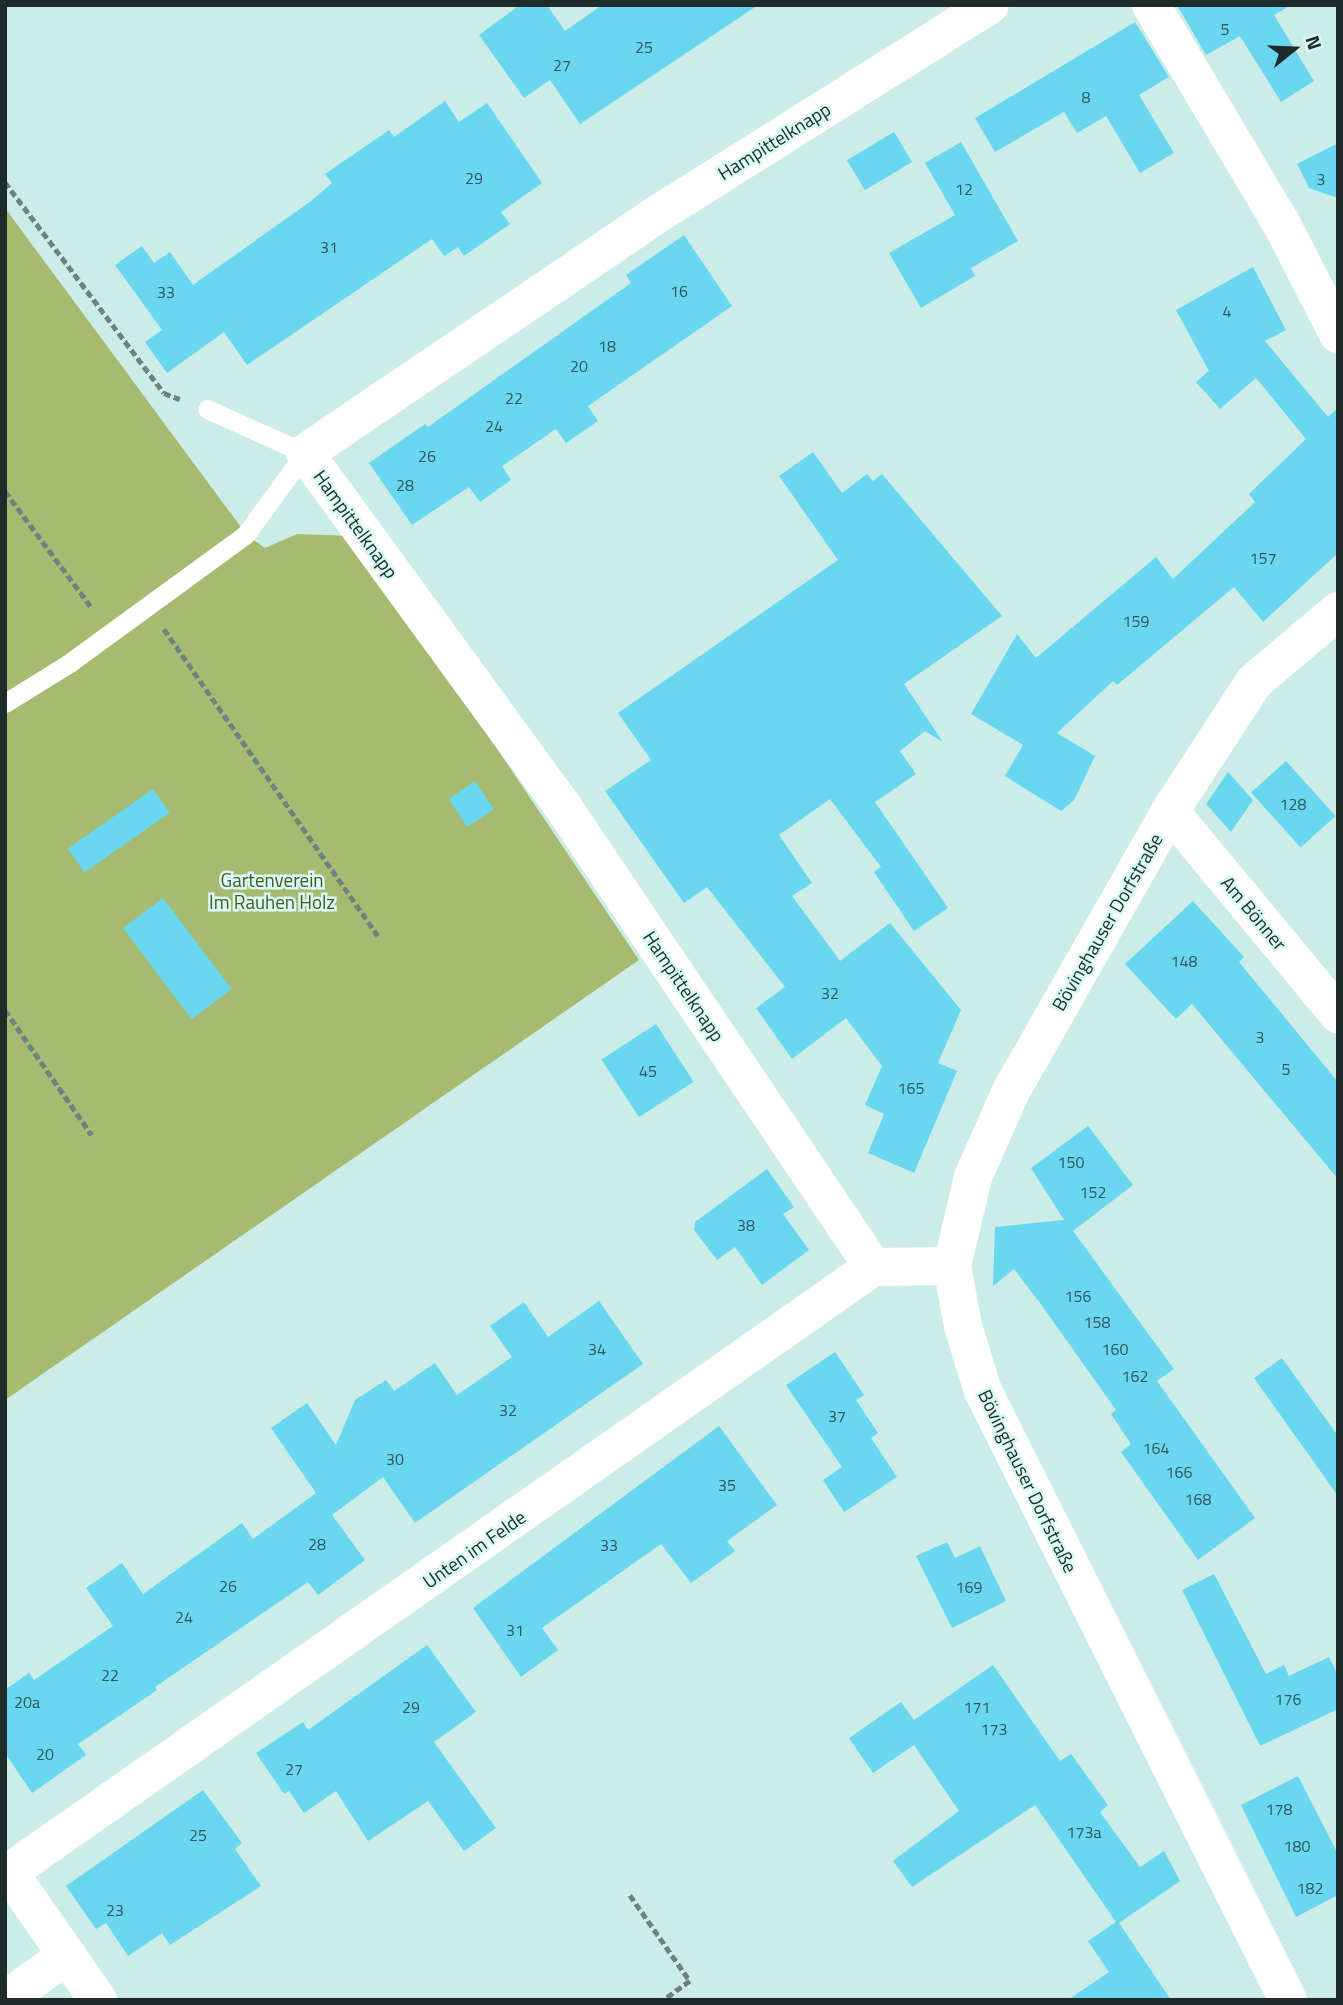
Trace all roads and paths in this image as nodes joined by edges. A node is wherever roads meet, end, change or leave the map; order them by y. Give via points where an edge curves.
1 (990, 5) edge
2 (1151, 5) edge
3 (5, 181) edge
4 (1338, 334) edge
5 (206, 409) joint
6 (305, 453) junction
7 (5, 491) edge
8 (148, 605) junction
9 (1338, 611) edge
10 (110, 633) junction
11 (5, 703) edge
12 (1170, 811) junction
13 (378, 936) dead end
14 (5, 1010) edge
15 (1338, 1014) edge
16 (92, 1135) dead end
17 (952, 1266) junction
18 (873, 1267) junction
19 (7, 1874) edge
20 (630, 1895) dead end
21 (67, 1955) junction
22 (5, 1996) edge
23 (98, 2000) edge
24 (664, 2000) edge
25 (1288, 2000) edge

1 - 6 street, Hampittelknapp via 653,217
2 - 4 street via 1280,222
3 - 5 path via 164,393
5 - 6 lane
6 - 8 lane via 246,534
6 - 18 street, Hampittelknapp via 561,804
7 - 10 path
8 - 10 lane
8 - 13 path
9 - 12 street, Bövinghauser Dorfstraße via 1254,682
10 - 11 lane
12 - 15 street, Am Bönner
12 - 17 street, Bövinghauser Dorfstraße via 1010,1093 972,1177
14 - 16 path
17 - 18 street
17 - 25 street, Bövinghauser Dorfstraße via 963,1326 983,1391
18 - 19 street, Unten im Felde
19 - 21 street, Unten im Felde
20 - 24 path via 690,1981
21 - 22 street via 12,1996
21 - 23 street, Unten im Felde

